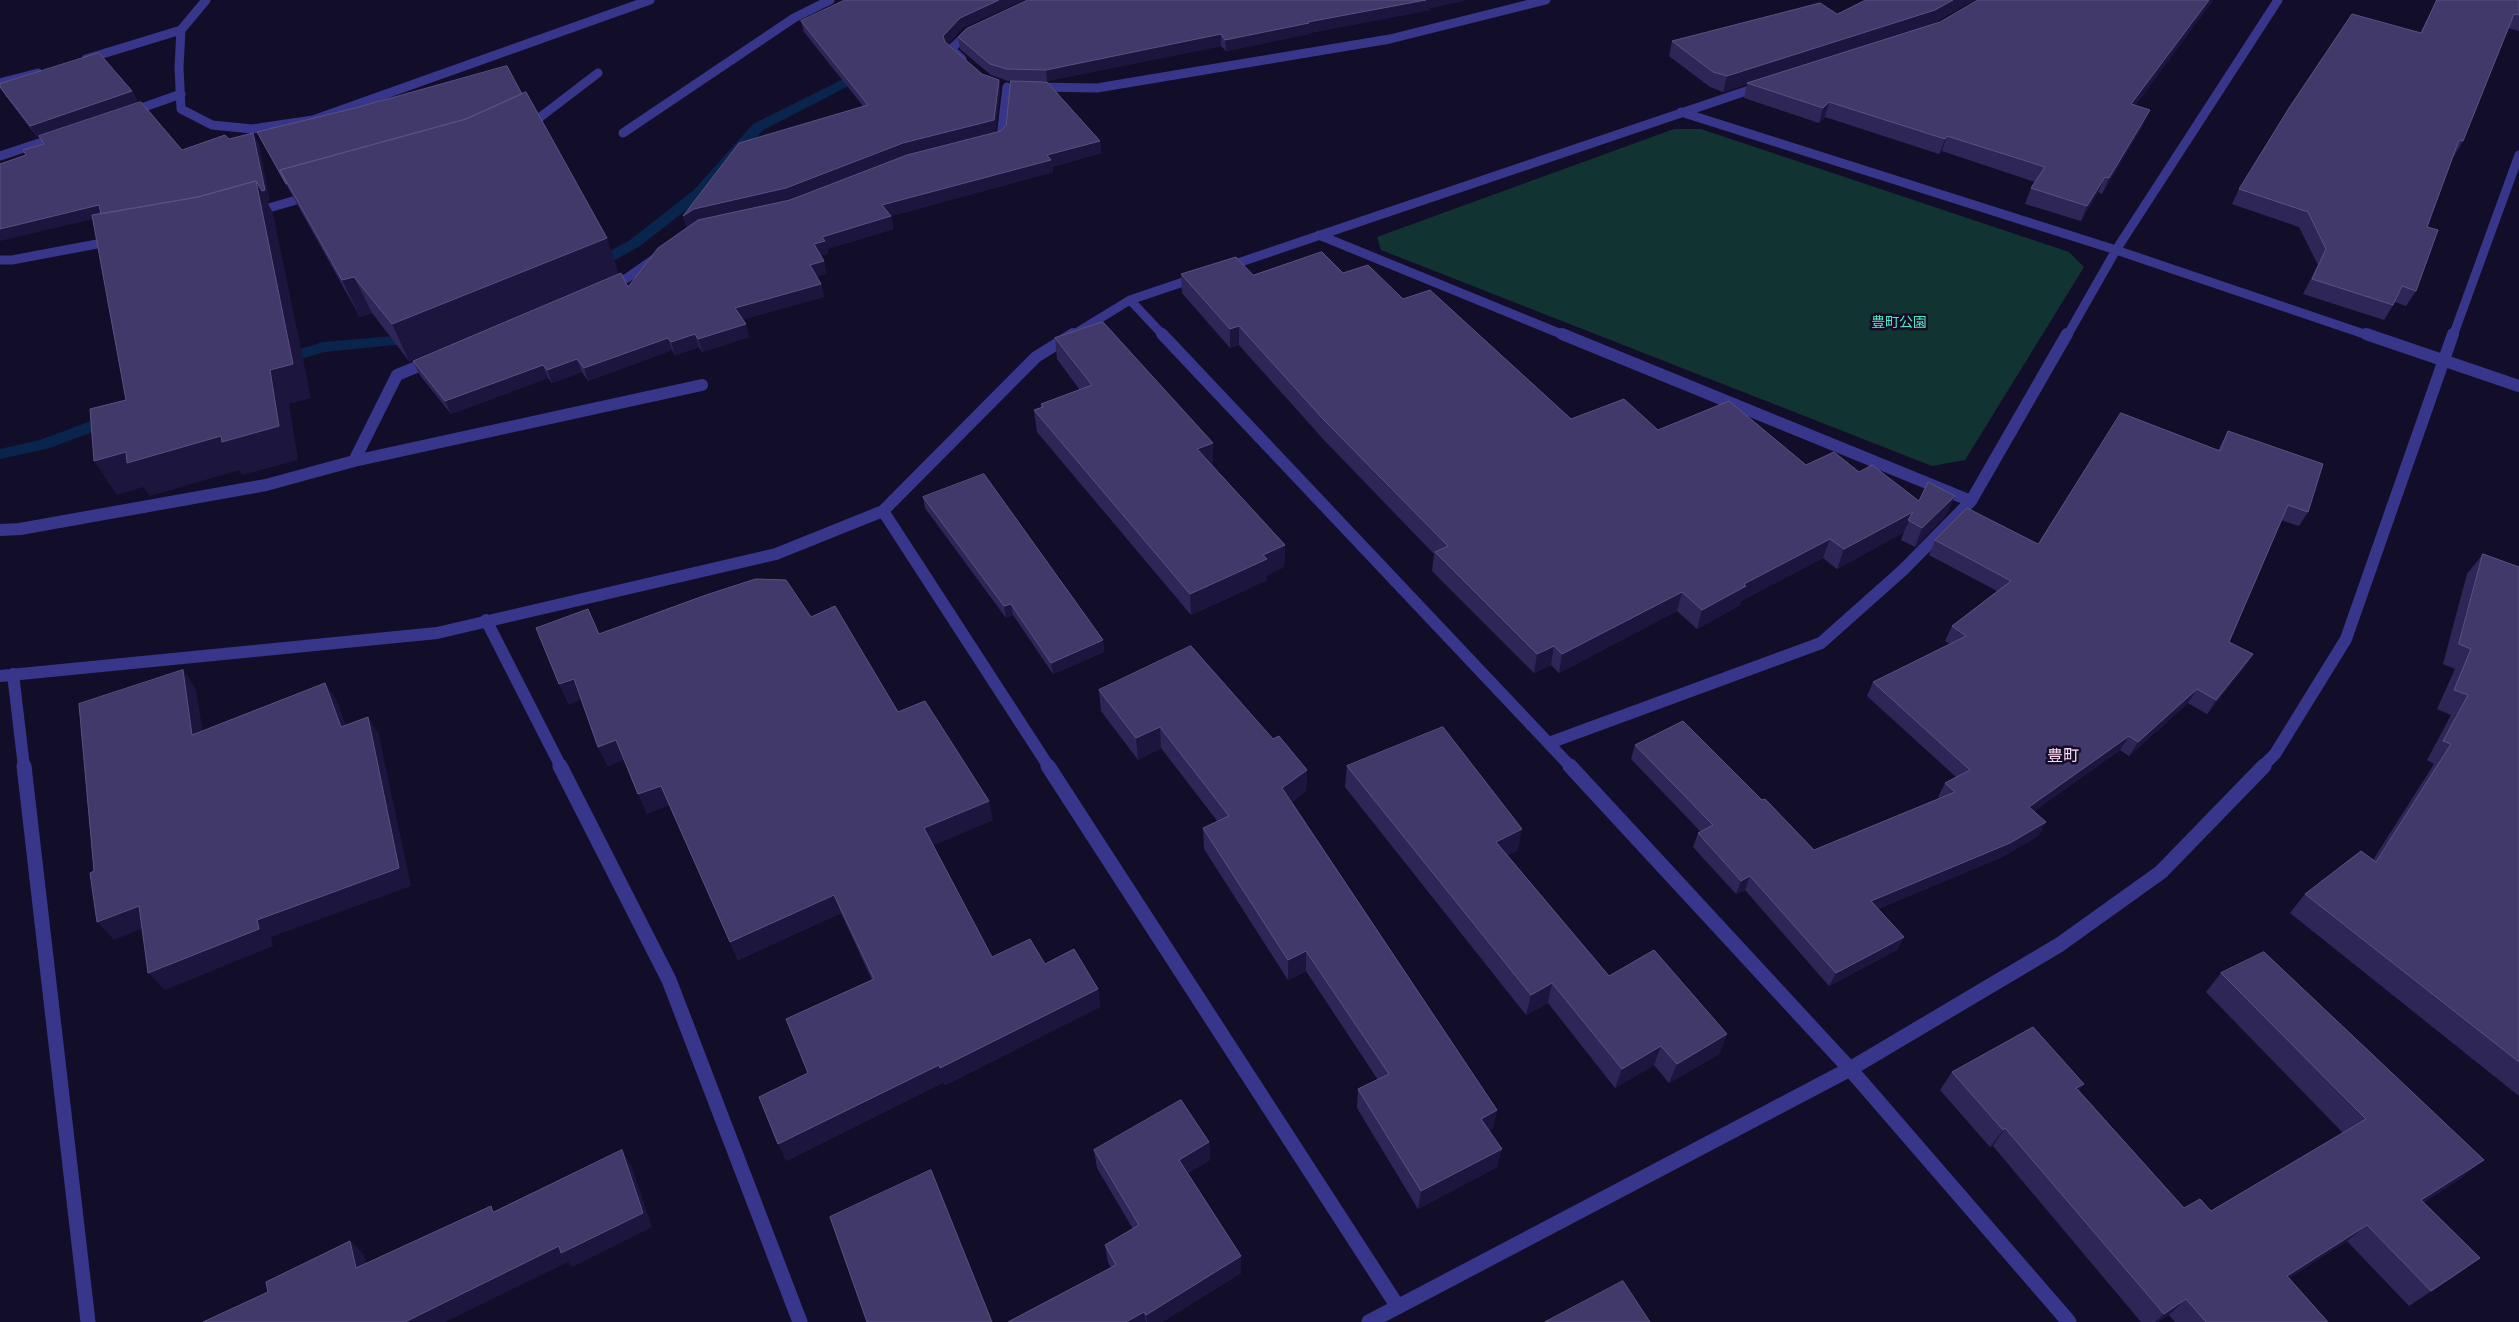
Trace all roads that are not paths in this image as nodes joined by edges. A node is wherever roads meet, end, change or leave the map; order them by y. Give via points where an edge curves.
1 (206, 0) edge
2 (650, 0) edge
3 (830, 0) edge
4 (1546, 0) edge
5 (2278, 0) edge
6 (981, 26) edge
7 (181, 30) junction
8 (78, 61) edge
9 (973, 68) edge
10 (50, 69) edge
11 (598, 73) dead end
12 (0, 83) edge
13 (1772, 83) edge
14 (1008, 86) edge
15 (1027, 87) edge
16 (181, 94) junction
17 (1681, 112) junction
18 (117, 116) edge
19 (514, 133) edge
20 (623, 134) dead end
21 (63, 135) edge
22 (982, 142) edge
23 (2519, 155) edge
24 (0, 156) edge
25 (319, 194) edge
26 (244, 215) edge
27 (1319, 235) junction
28 (119, 240) edge
29 (667, 250) edge
30 (2116, 250) junction
31 (0, 260) edge
32 (599, 290) edge
33 (1130, 300) junction
34 (443, 356) edge
35 (2443, 362) junction
36 (702, 384) dead end
37 (2519, 386) edge
38 (354, 461) junction
39 (1971, 501) junction
40 (883, 512) junction
41 (0, 530) edge
42 (486, 620) junction
43 (6, 675) edge
44 (1549, 743) junction
45 (1850, 1069) junction
46 (1398, 1307) junction
47 (88, 1322) edge
48 (800, 1322) edge
49 (1369, 1322) edge
50 (2069, 1322) edge

1 - 7 street
2 - 16 street via 313,120 252,129 212,125 181,109
3 - 20 street via 794,18
4 - 15 street via 1390,39 1097,88
5 - 30 street
6 - 9 street via 964,35 951,49
7 - 8 street
7 - 16 street
10 - 12 street
11 - 19 street via 531,126
13 - 17 street
14 - 22 street via 1001,137
16 - 18 street
17 - 27 street
17 - 30 street
21 - 24 street
23 - 35 street
25 - 26 street
27 - 33 street
27 - 39 street
28 - 31 street
29 - 32 street via 627,278
30 - 35 street
30 - 39 street
33 - 40 street via 1036,357
33 - 44 street
34 - 38 street via 397,375
35 - 37 street
35 - 45 street via 2346,640 2275,754 2161,872 2059,945
36 - 38 street
38 - 41 street via 266,485
39 - 44 street via 1903,570 1821,643
40 - 42 street via 776,554
40 - 46 street
42 - 43 street via 437,633
42 - 48 street via 669,980
43 - 47 street
44 - 45 street
45 - 46 street
45 - 50 street
46 - 49 street

